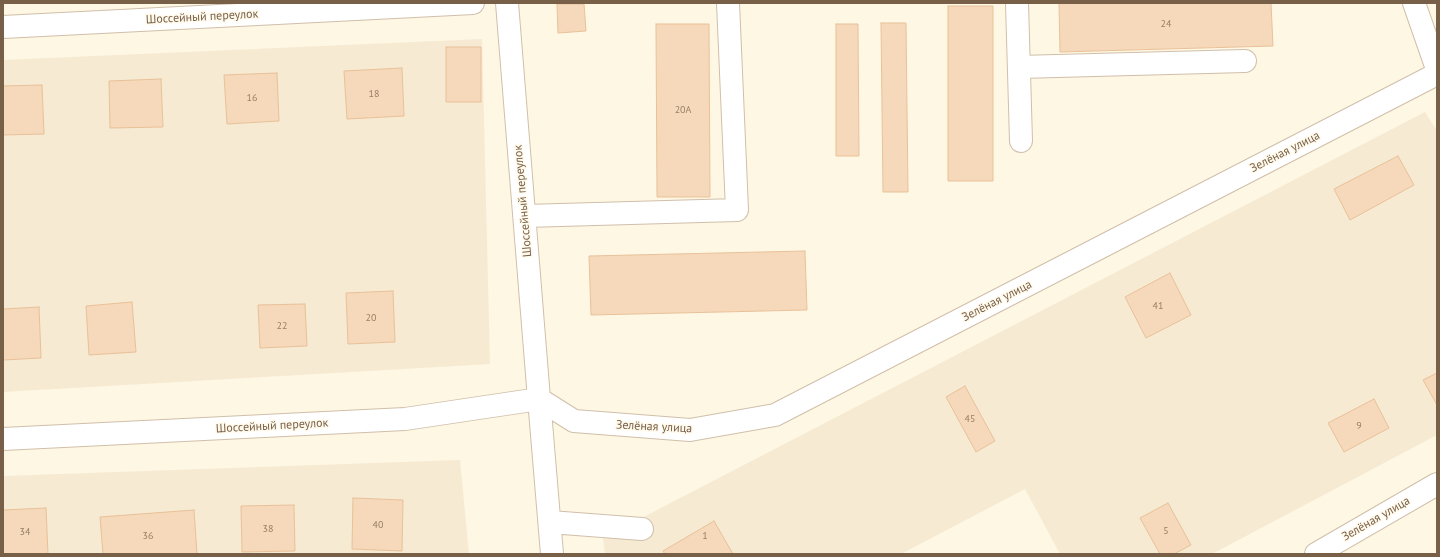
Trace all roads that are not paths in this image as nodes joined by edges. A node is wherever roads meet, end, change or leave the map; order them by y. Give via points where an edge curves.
1 (473, 3) edge
2 (507, 3) edge
3 (728, 3) edge
4 (1017, 3) edge
5 (1414, 3) edge
6 (3, 27) edge
7 (1245, 61) dead end
8 (1018, 67) junction
9 (1437, 69) edge
10 (1437, 74) edge
11 (1021, 141) dead end
12 (525, 216) junction
13 (539, 399) junction
14 (3, 439) edge
15 (1437, 484) edge
16 (550, 522) junction
17 (642, 529) dead end
18 (552, 554) edge
19 (1316, 554) edge

1 - 6 street, Шоссейный переулок
2 - 12 street, Шоссейный переулок
3 - 12 street via 737,210
4 - 8 street
5 - 9 street
7 - 8 street
8 - 11 street
10 - 13 street, Зелёная улица via 775,415 690,430 574,421
12 - 13 street, Шоссейный переулок
13 - 14 street, Шоссейный переулок via 405,420
13 - 16 street, Шоссейный переулок
15 - 19 street, Зелёная улица
16 - 17 street
16 - 18 street, Шоссейный переулок

